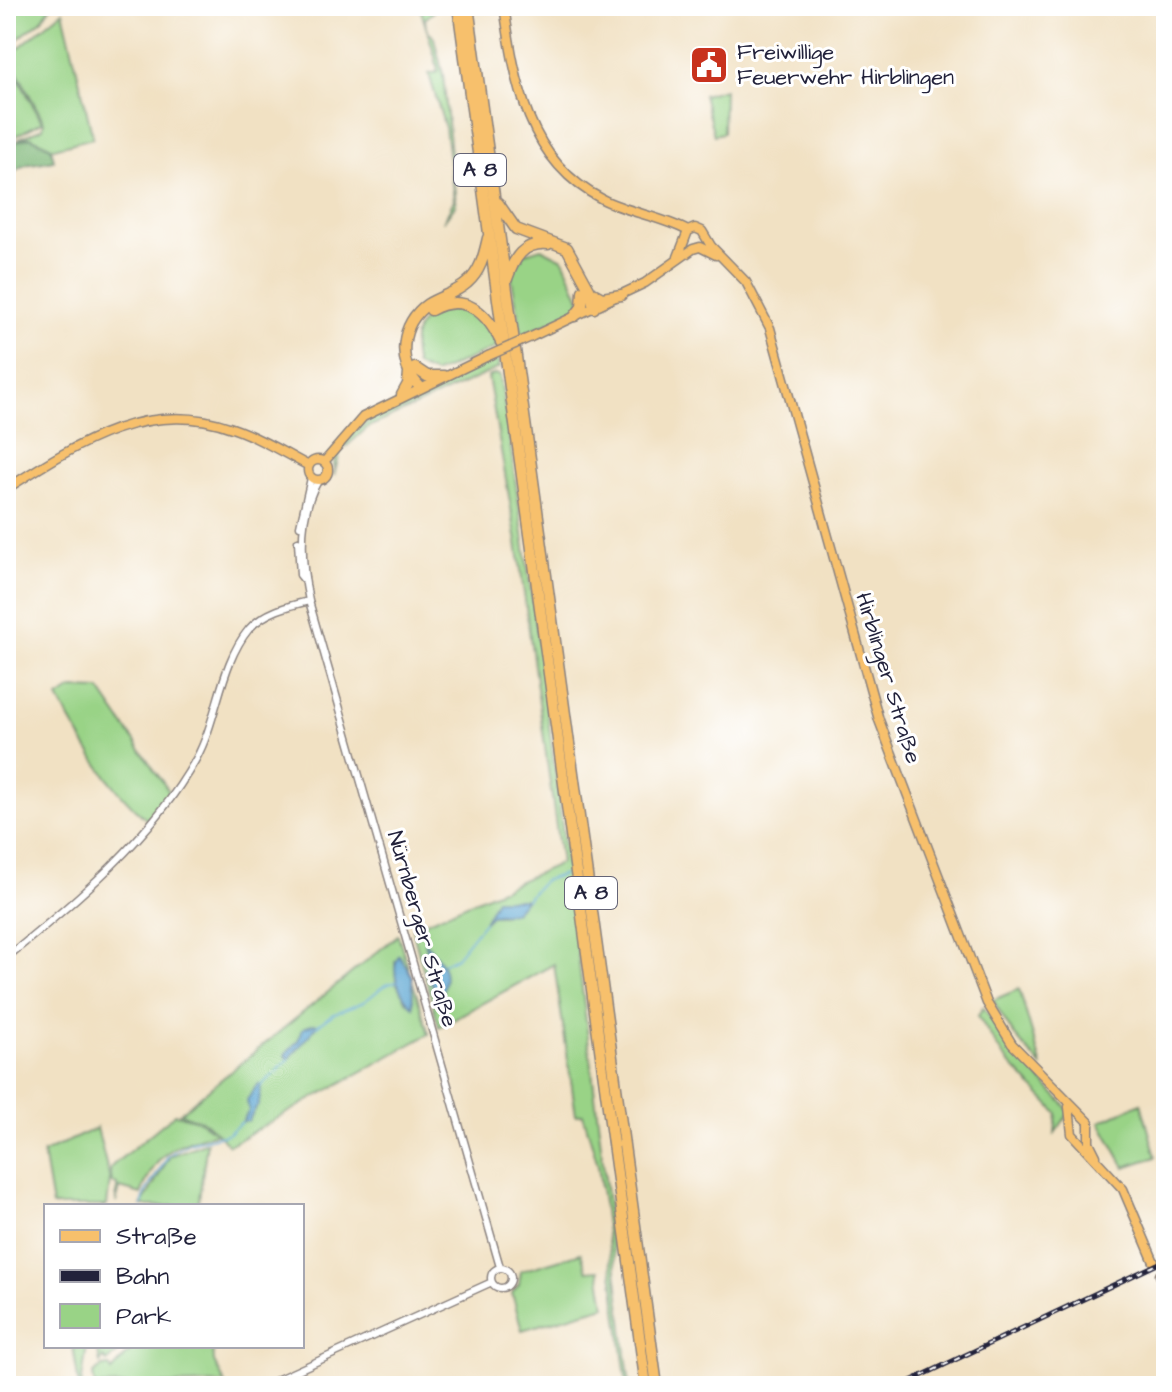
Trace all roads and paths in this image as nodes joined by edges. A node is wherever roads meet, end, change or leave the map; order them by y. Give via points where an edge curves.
1 (458, 6) edge
2 (468, 6) edge
3 (504, 6) edge
4 (491, 187) junction
5 (688, 231) junction
6 (489, 232) junction
7 (705, 239) junction
8 (693, 246) junction
9 (724, 259) junction
10 (506, 280) junction
11 (587, 292) junction
12 (621, 295) junction
13 (594, 308) junction
14 (575, 316) junction
15 (508, 356) junction
16 (412, 369) junction
17 (444, 376) junction
18 (420, 387) junction
19 (402, 395) junction
20 (324, 462) junction
21 (309, 466) junction
22 (315, 479) junction
23 (6, 489) edge
24 (309, 601) junction
25 (6, 958) edge
26 (1077, 1119) junction
27 (1089, 1134) junction
28 (1079, 1138) junction
29 (1096, 1156) junction
30 (1154, 1262) dead end
31 (500, 1267) junction
32 (1160, 1275) dead end
33 (492, 1282) junction
34 (1166, 1287) edge
35 (263, 1386) edge
36 (646, 1386) edge
37 (657, 1386) edge

1 - 6 highway, A 8
2 - 4 highway, A 8
3 - 5 main road via 524,109 546,151 575,182 602,199
4 - 10 highway, A 8
4 - 11 highway via 516,229 567,248
5 - 7 main road via 700,229
5 - 8 main road
6 - 15 highway, A 8
6 - 16 highway via 476,274 424,308 409,325 404,352
7 - 8 main road
7 - 9 main road, Hirblinger Straße
8 - 9 main road
8 - 12 main road
9 - 26 main road, Hirblinger Straße via 753,292 770,328 879,720 971,962 1001,1028
10 - 11 highway via 521,251 546,244 563,252
10 - 37 highway, A 8
11 - 12 highway via 602,298
11 - 13 highway
11 - 14 highway
12 - 13 main road
13 - 14 main road
14 - 17 main road, bridge
15 - 16 highway via 483,313 450,303 417,322 410,344
15 - 36 highway, A 8
16 - 17 highway
16 - 18 highway
16 - 19 highway
17 - 18 main road
18 - 19 main road
19 - 20 main road via 363,417
20 - 21 main road
20 - 22 main road via 327,474
21 - 22 main road
21 - 23 main road via 234,428 157,418 92,437
22 - 24 street, Nürnberger Straße via 302,524
24 - 25 street via 272,612 251,628 234,655 213,722 187,774 91,886
24 - 31 street, Nürnberger Straße
26 - 27 main road, Hirblinger Straße via 1090,1124
26 - 28 main road, Hirblinger Straße via 1071,1132
27 - 28 main road
27 - 29 main road, Hirblinger Straße
28 - 29 main road, Hirblinger Straße
29 - 30 main road, Hirblinger Straße via 1125,1193
31 - 33 street
31 - 33 street via 509,1271 510,1284 501,1288
32 - 34 main road
33 - 35 street

